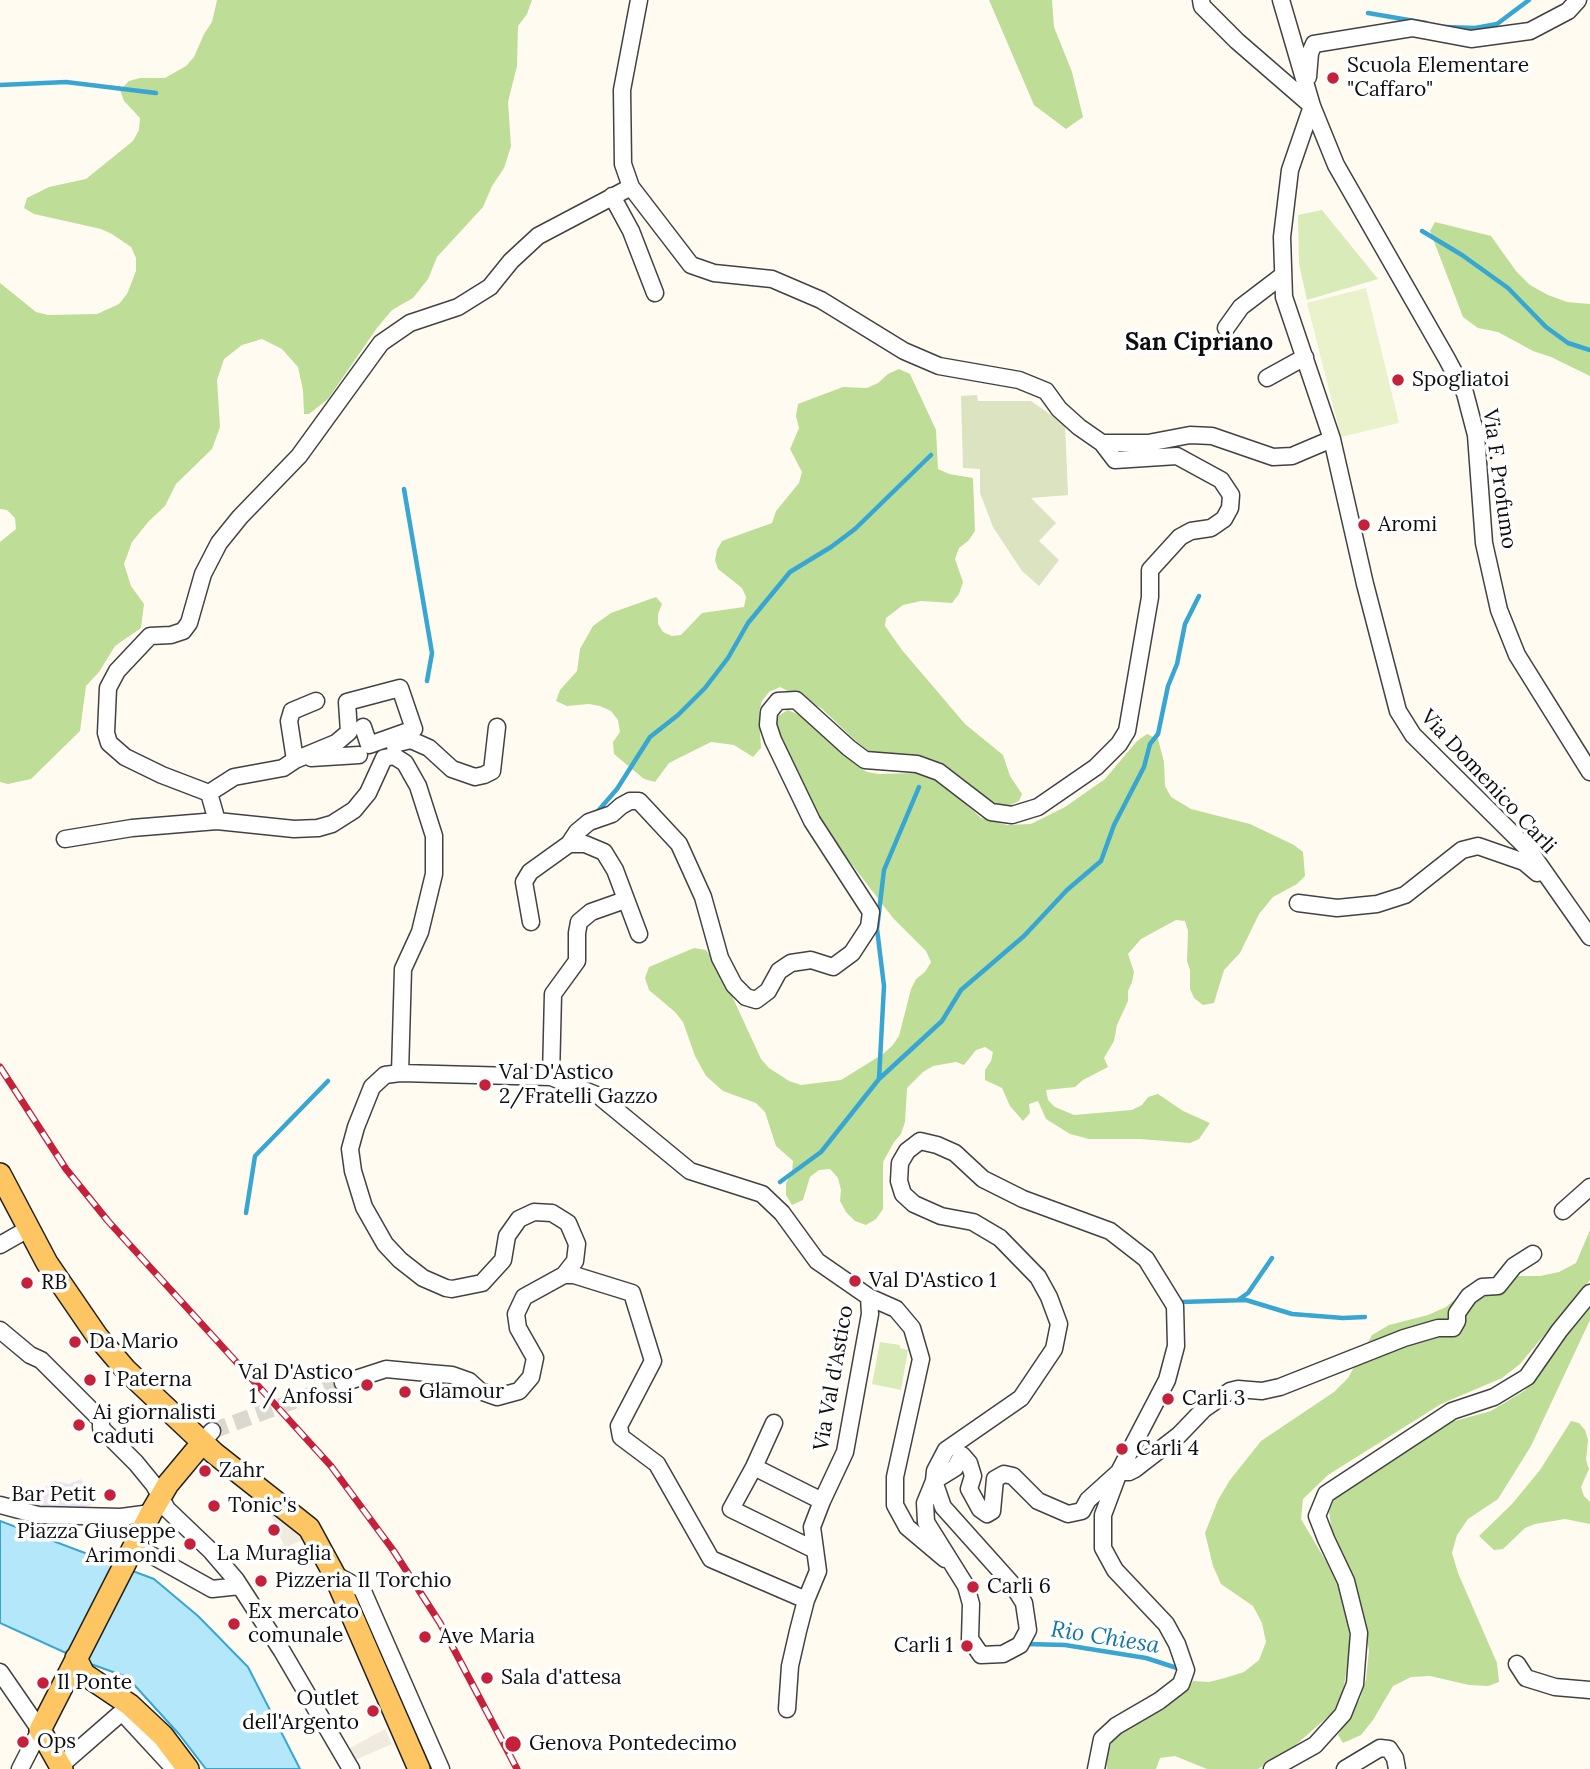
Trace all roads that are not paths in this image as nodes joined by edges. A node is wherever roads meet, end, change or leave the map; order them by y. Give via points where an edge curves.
1 (639, 0) edge
2 (1201, 0) edge
3 (1281, 0) edge
4 (1289, 0) edge
5 (1578, 0) edge
6 (1287, 17) junction
7 (1307, 86) junction
8 (1315, 113) junction
9 (631, 187) junction
10 (612, 197) junction
11 (1283, 275) junction
12 (655, 293) dead end
13 (1226, 328) dead end
14 (1305, 358) junction
15 (1267, 378) dead end
16 (1042, 407) dead end
17 (1059, 409) junction
18 (1332, 439) junction
19 (1102, 443) junction
20 (316, 701) dead end
21 (363, 727) dead end
22 (497, 727) dead end
23 (359, 755) dead end
24 (295, 760) junction
25 (1590, 772) edge
26 (372, 782) junction
27 (209, 793) junction
28 (217, 821) junction
29 (65, 839) dead end
30 (569, 844) junction
31 (1555, 889) junction
32 (625, 900) junction
33 (1298, 903) dead end
34 (531, 922) dead end
35 (639, 934) dead end
36 (1590, 937) edge
37 (389, 1073) junction
38 (551, 1077) junction
39 (0, 1174) edge
40 (1590, 1187) edge
41 (1563, 1211) dead end
42 (28, 1229) junction
43 (0, 1245) edge
44 (1533, 1254) dead end
45 (564, 1275) junction
46 (1590, 1293) edge
47 (869, 1297) junction
48 (0, 1330) edge
49 (343, 1383) tunnel mouth
50 (774, 1423) dead end
51 (208, 1437) junction
52 (754, 1466) junction
53 (1119, 1472) junction
54 (934, 1481) junction
55 (159, 1498) junction
56 (822, 1501) junction
57 (0, 1505) edge
58 (135, 1546) junction
59 (815, 1550) junction
60 (954, 1566) junction
61 (334, 1574) junction
62 (238, 1583) junction
63 (806, 1600) junction
64 (1517, 1664) dead end
65 (80, 1666) junction
66 (0, 1672) edge
67 (1590, 1690) edge
68 (787, 1709) dead end
69 (40, 1730) junction
70 (61, 1768) edge
71 (188, 1768) edge
72 (20, 1769) edge
73 (351, 1769) edge
74 (419, 1769) edge
75 (441, 1769) edge
76 (1096, 1769) edge
77 (1272, 1769) edge
78 (1345, 1769) edge
79 (1397, 1769) edge

1 - 9 street via 622,90 623,164
2 - 8 street via 1237,41
3 - 6 street, Via F. Profumo
4 - 6 street
5 - 7 street via 1568,11 1530,31 1471,39 1412,28 1314,44
6 - 7 street, Via F. Profumo
7 - 8 street, Via F. Profumo
8 - 11 street, Via Domenico Carli via 1290,170 1282,237
8 - 25 street, Via F. Profumo via 1336,165 1465,393 1476,435 1484,543 1499,610 1517,654
9 - 10 street
9 - 17 street via 691,265 714,273 772,279 821,300 904,351 939,366 1019,380 1046,391
10 - 12 street
10 - 27 street via 538,236 490,287 458,307 410,323 381,343 299,456 219,542 183,631 150,636 117,671 108,688 109,743 125,757
11 - 13 street via 1241,307
11 - 14 street, Via Domenico Carli via 1284,297
14 - 15 street
14 - 18 street, Via Domenico Carli
16 - 17 street
17 - 19 street
18 - 19 street via 1292,456 1273,457 1212,436
18 - 31 street, Via Domenico Carli via 1398,711 1435,759 1529,850
19 - 30 street via 1115,460 1177,456 1221,480 1230,495 1230,508 1211,528 1180,537 1150,570 1150,597 1127,731 1096,767 1038,807 1012,815 991,812 939,772 917,764 865,760 796,700 778,701 769,712 773,740 812,821 871,912 869,927 852,953 833,967 811,960 791,963 757,1000 746,997 720,958 703,897 679,844 639,801 589,822
20 - 24 street via 292,711 289,721
21 - 24 street via 369,745 414,729 400,688 346,702 349,732
22 - 26 street via 492,771 484,775 452,769 429,748 411,740 373,755
23 - 24 street
24 - 27 street via 283,768 234,777
26 - 28 street via 354,810 318,828 278,829
26 - 37 street via 384,758 394,756 405,763 418,786 434,836 428,906 403,969
27 - 28 street
28 - 29 street
30 - 32 street via 585,844 604,852
30 - 34 street via 530,872 524,882
31 - 33 street via 1524,862 1478,846 1462,850 1405,895 1377,904 1337,908
31 - 36 street, Via Domenico Carli
32 - 35 street
32 - 38 street via 591,912 579,922 578,961 553,994
37 - 38 street, Via Val d'Astico
37 - 45 street via 372,1087 350,1149 364,1207 386,1244 423,1278 452,1289 482,1283 503,1260 507,1236 519,1219 534,1212 552,1213 568,1223 577,1244 575,1261
38 - 47 street, Via Val d'Astico via 599,1096 690,1171 762,1194 817,1261
39 - 42 main road
40 - 41 street
42 - 43 street
42 - 51 main road via 97,1336 126,1370
44 - 53 street via 1514,1266 1498,1286 1482,1287 1469,1296 1453,1328 1404,1338 1280,1387 1230,1391 1135,1469
45 - 49 street via 524,1297 516,1314 534,1358 531,1377 519,1391 497,1397 452,1375 386,1369
45 - 63 street via 632,1293 653,1362 619,1426 621,1437 657,1464 710,1559
46 - 77 street via 1527,1377 1494,1397 1452,1410 1326,1494 1317,1516 1346,1581 1359,1633 1355,1684 1343,1714 1315,1745
47 - 56 street, Via Val d'Astico via 870,1314 845,1452
47 - 60 street, Via Val d'Astico via 896,1309 912,1328 921,1359 895,1477 895,1505 907,1527
48 - 55 street via 41,1360 101,1420 101,1428 136,1463
50 - 52 street
51 - 55 main road
51 - 61 main road via 309,1528
52 - 56 street
52 - 59 street via 731,1510
53 - 54 street via 1082,1511 1068,1514 1038,1501 1013,1476 1004,1474 995,1479 992,1511 987,1514 979,1509 970,1489 973,1476 962,1455 955,1468
53 - 54 street via 1167,1380 1176,1346 1175,1306 1146,1259 1110,1231 1023,1199 983,1179 955,1153 920,1141 900,1163 904,1194 914,1204 941,1216 973,1222 1000,1238 1038,1277 1059,1324 1054,1349 1021,1398 946,1450
53 - 76 street via 1103,1515 1103,1548 1115,1570 1166,1624 1186,1670 1181,1684 1102,1739
54 - 60 street via 925,1503 926,1522
54 - 60 street via 943,1507 1012,1584 1024,1604 1028,1630 1020,1645 1003,1654 981,1655 970,1639 971,1604
55 - 57 street via 121,1517 38,1515
55 - 58 main road
55 - 62 street
56 - 59 street, Via Val d'Astico via 813,1527
58 - 62 street via 212,1589
58 - 65 main road
59 - 63 street, Via Val d'Astico via 818,1571
61 - 74 main road
61 - 75 street via 362,1588
62 - 73 street
63 - 68 street, Via Val d'Astico via 790,1666
64 - 67 street via 1525,1678 1555,1688
65 - 69 main road via 59,1690
65 - 71 main road via 131,1704
66 - 69 street
69 - 70 main road
69 - 72 street
70 - 71 street via 122,1712 169,1763
78 - 79 street via 1380,1748 1389,1749

